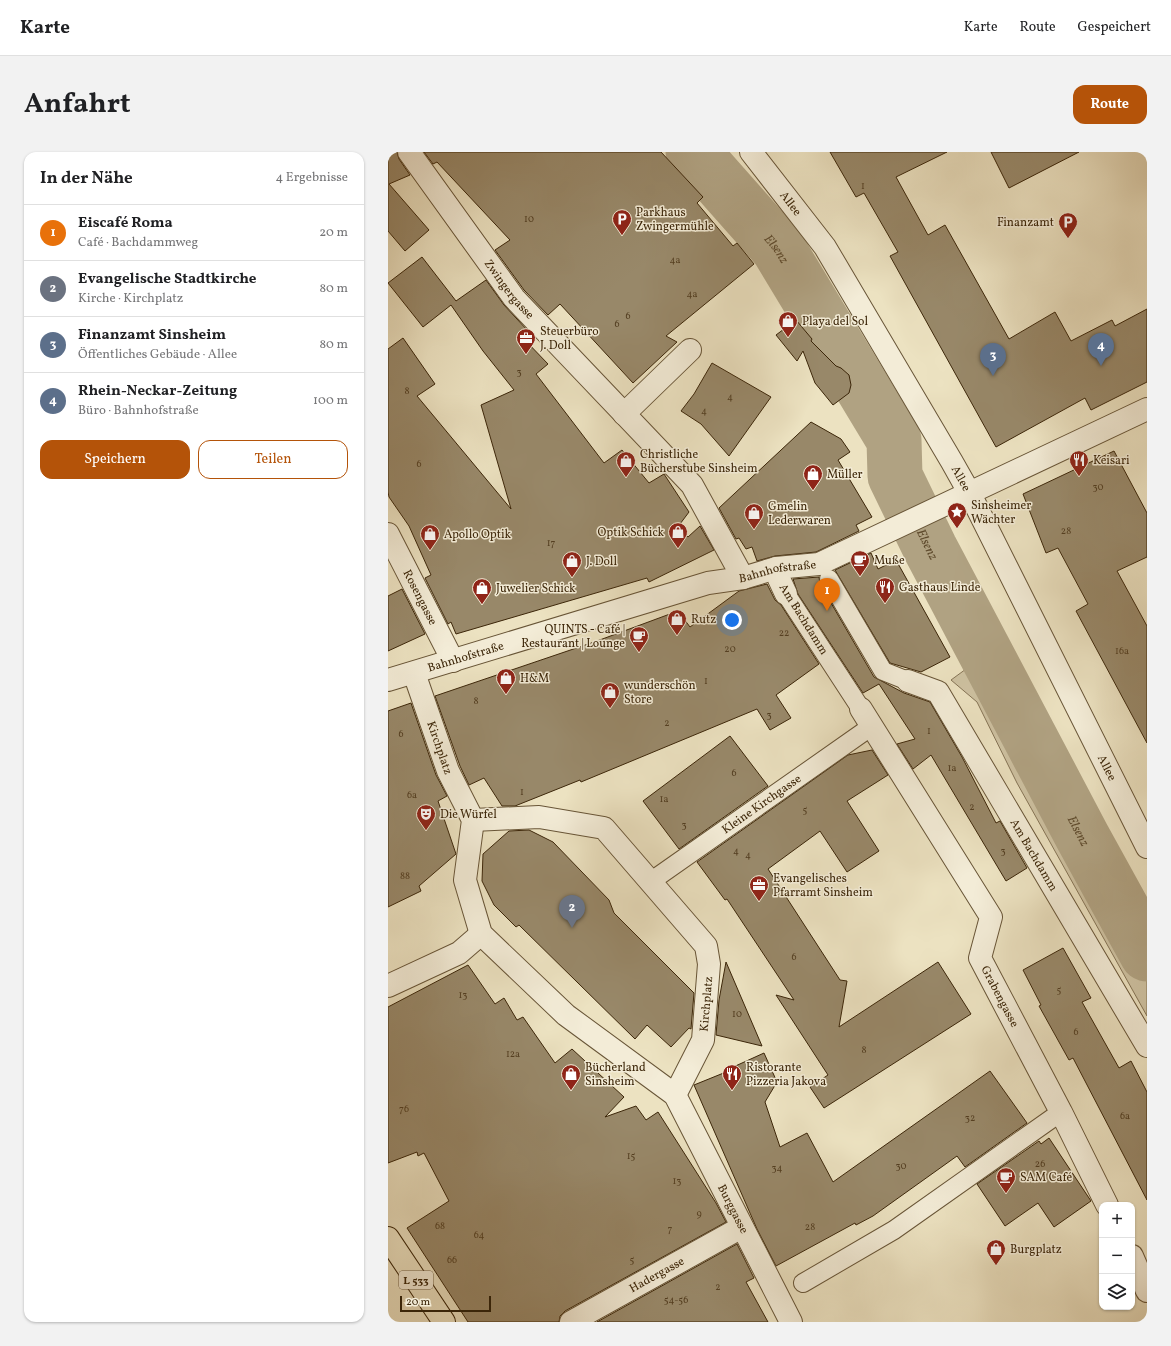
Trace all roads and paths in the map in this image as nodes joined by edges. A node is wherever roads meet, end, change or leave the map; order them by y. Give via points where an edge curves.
1 (408, 152) edge
2 (751, 152) edge
3 (690, 350) dead end
4 (1147, 409) edge
5 (624, 414) junction
6 (970, 494) junction
7 (388, 534) edge
8 (776, 568) junction
9 (824, 572) junction
10 (743, 578) junction
11 (786, 594) joint
12 (453, 661) junction
13 (414, 673) junction
14 (388, 680) edge
15 (908, 681) joint
16 (867, 718) junction
17 (472, 820) junction
18 (1147, 846) edge
19 (650, 882) junction
20 (481, 934) junction
21 (388, 986) edge
22 (1147, 1046) edge
23 (675, 1095) junction
24 (1061, 1112) junction
25 (1106, 1202) edge
26 (742, 1227) junction
27 (388, 1238) edge
28 (1135, 1263) edge
29 (803, 1283) dead end
30 (1147, 1291) edge
31 (444, 1322) edge
32 (571, 1322) edge
33 (791, 1322) edge

1 - 5 street, Zwingergasse via 514,298
2 - 6 street, Allee via 824,247
3 - 5 street
4 - 6 street, Bahnhofstraße
5 - 10 street, Zwingergasse via 692,485
6 - 9 street, Bahnhofstraße via 892,528
6 - 18 street, Allee
7 - 12 street, Rosengasse
8 - 9 street, Bahnhofstraße
8 - 10 street, Bahnhofstraße
8 - 11 street, Am Bachdamm
9 - 15 lane via 883,671
10 - 12 street, Bahnhofstraße via 708,584
11 - 16 lane, Am Bachdamm
12 - 13 street, Bahnhofstraße
13 - 14 street, Bahnhofstraße
13 - 17 street, Kirchplatz via 448,771
15 - 22 street, Am Bachdamm via 938,692
16 - 19 lane, Kleine Kirchgasse
16 - 24 street, Grabengasse via 991,917 980,958
17 - 19 street, Kirchplatz via 539,817 604,828
17 - 20 street via 465,880
19 - 23 street, Kirchplatz via 706,946 709,964 703,1040
20 - 21 street via 458,952
20 - 23 street via 566,1015
23 - 26 street, Burggasse
24 - 25 street, Grabengasse
24 - 29 lane via 894,1230
26 - 32 street, Hadergasse
26 - 33 street, Burggasse
27 - 31 main road, L 533
28 - 30 street

